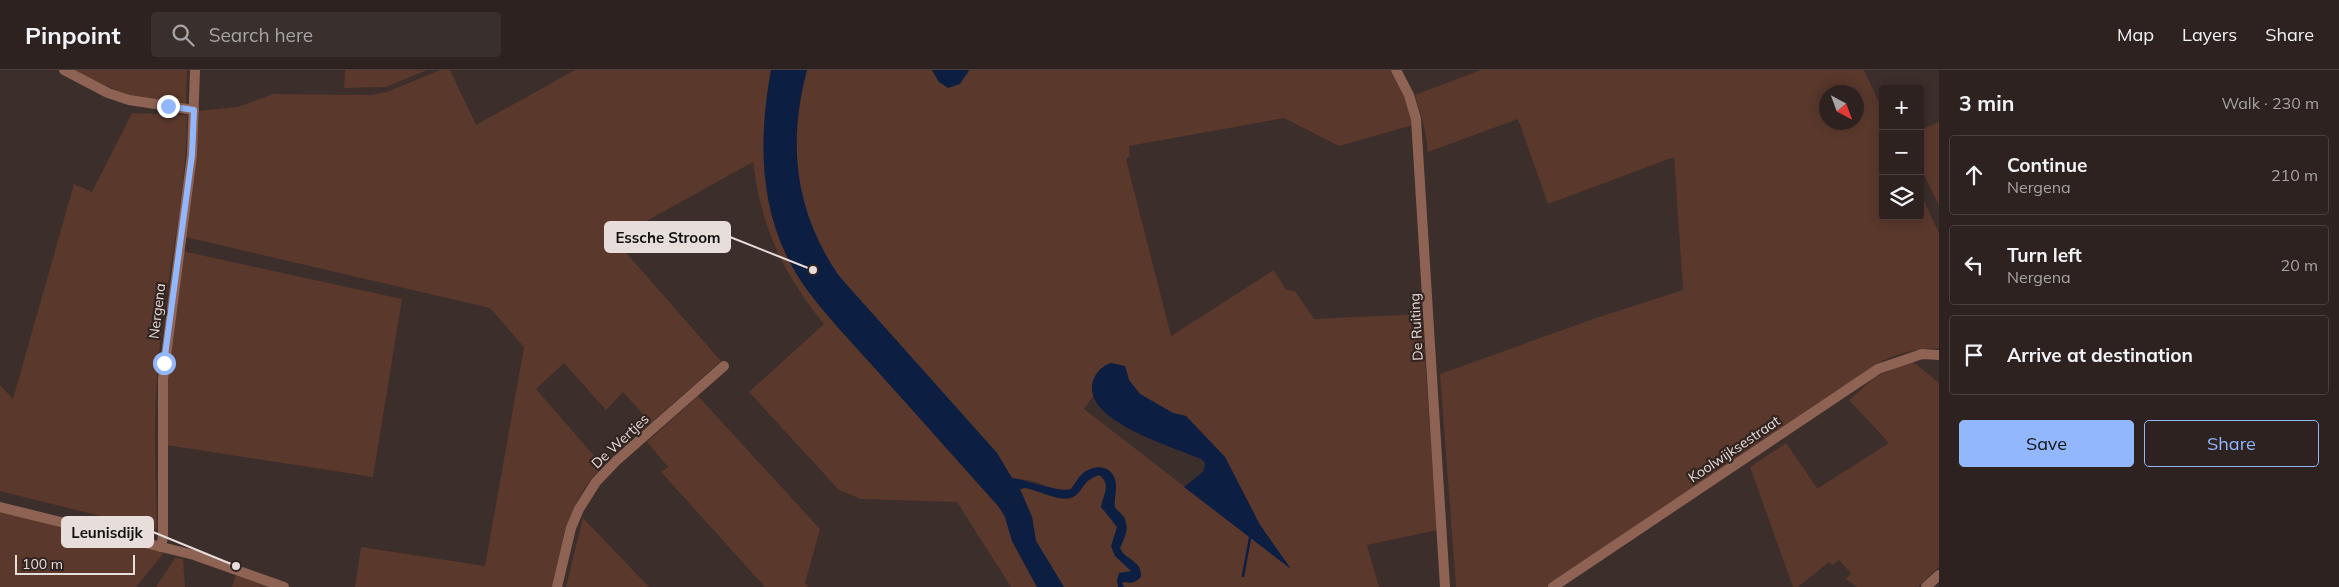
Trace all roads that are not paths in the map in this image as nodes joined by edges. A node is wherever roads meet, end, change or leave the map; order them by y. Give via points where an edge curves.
1 (64, 70) edge
2 (195, 70) edge
3 (1396, 70) edge
4 (194, 110) junction
5 (1939, 355) edge
6 (724, 366) dead end
7 (0, 507) edge
8 (161, 547) junction
9 (1939, 575) edge
10 (284, 587) edge
11 (557, 587) edge
12 (1445, 587) edge
13 (1553, 587) edge
14 (1926, 587) edge

1 - 4 street via 129,100
2 - 4 street, Nergena
3 - 12 street, De Ruiting via 1416,119
4 - 8 street, Nergena via 192,155 162,379
5 - 13 street, Koolwijksestraat via 1922,354 1878,369
6 - 11 street, De Wertjes via 616,461 592,488 578,509 571,528
7 - 8 street
8 - 10 street via 222,564
9 - 14 street

